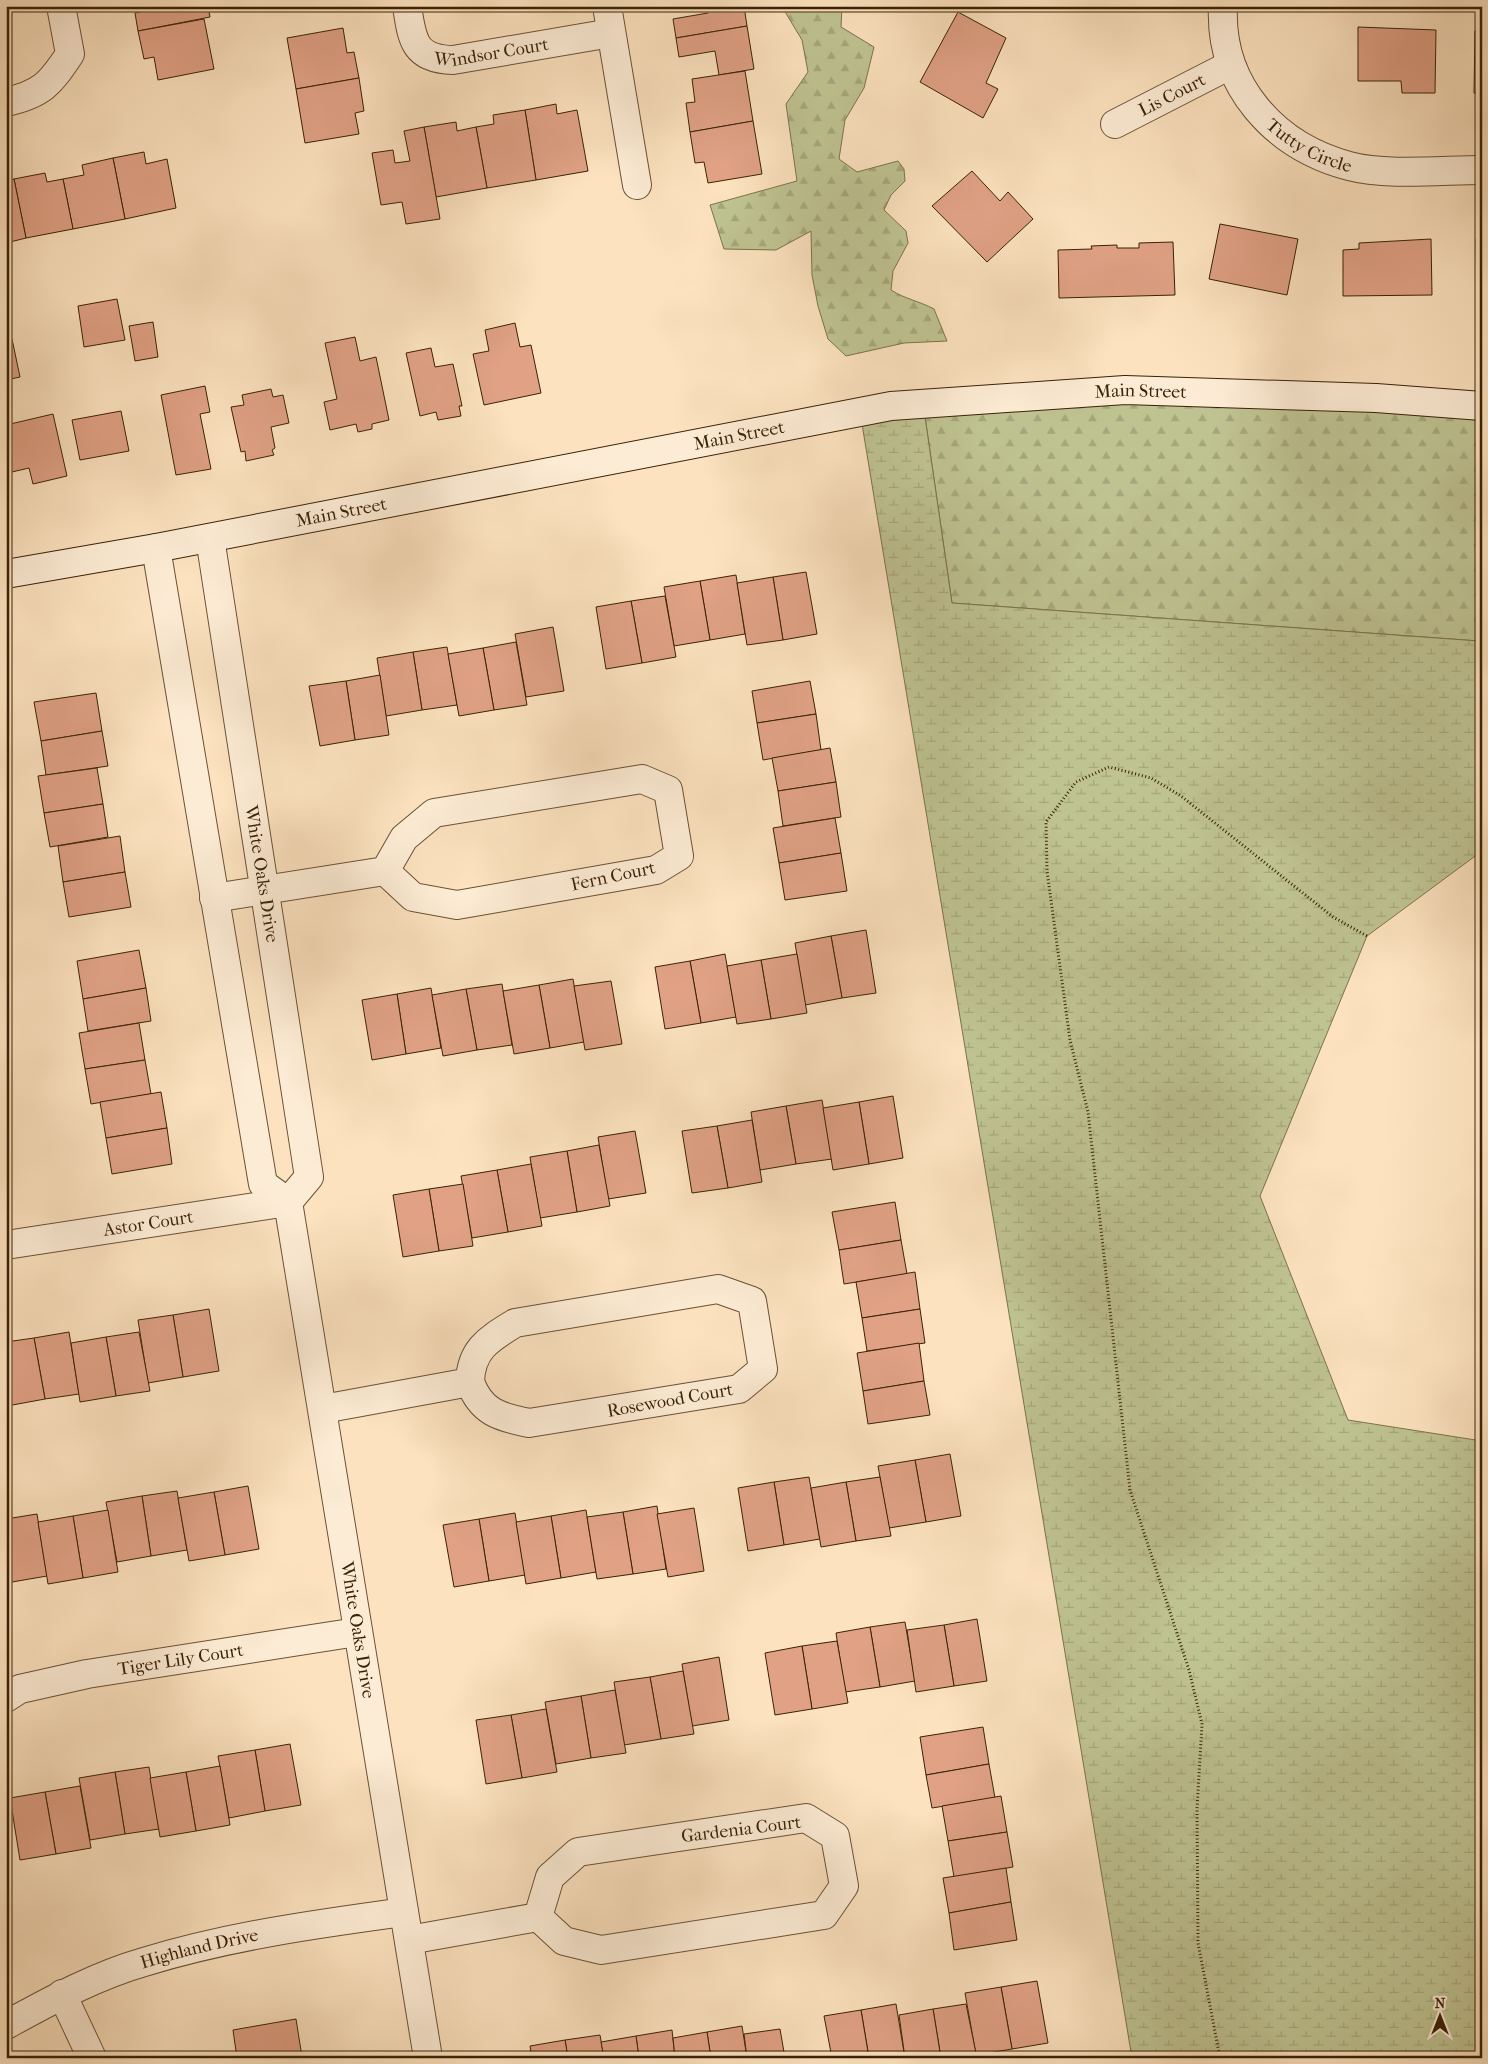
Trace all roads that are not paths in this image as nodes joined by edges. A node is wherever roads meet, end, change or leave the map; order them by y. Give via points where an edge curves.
1 (61, 6) edge
2 (407, 6) edge
3 (607, 6) edge
4 (1223, 6) edge
5 (611, 33) junction
6 (1230, 65) junction
7 (6, 102) edge
8 (1115, 124) dead end
9 (1482, 170) edge
10 (637, 185) dead end
11 (1482, 406) edge
12 (210, 538) junction
13 (156, 548) junction
14 (6, 574) edge
15 (385, 871) junction
16 (264, 889) junction
17 (214, 898) junction
18 (288, 1202) junction
19 (7, 1240) edge
20 (470, 1382) junction
21 (323, 1409) junction
22 (357, 1632) junction
23 (6, 1698) edge
24 (404, 1912) junction
25 (538, 1917) junction
26 (409, 1940) junction
27 (62, 1994) junction
28 (6, 2025) edge
29 (92, 2058) edge
30 (428, 2058) edge

1 - 7 street via 70,54 55,76 31,96
2 - 5 street, Windsor Court via 412,36 421,51 436,60 453,60
3 - 5 street
4 - 6 street, Tutty Circle via 1222,30
5 - 10 street
6 - 8 street, Lis Court
6 - 9 street, Tutty Circle via 1249,102 1285,136 1318,154 1349,166 1383,171
11 - 12 street, Main Street via 1376,398 1125,390 890,406
12 - 13 street, Main Street
12 - 16 street, White Oaks Drive
13 - 14 street, Main Street
13 - 17 street
15 - 15 street, Fern Court via 404,838 434,813 642,779 668,790 679,856 656,870 457,905 413,897
15 - 16 street
16 - 17 street
16 - 18 street, White Oaks Drive via 309,1177
17 - 18 street via 263,1184
18 - 19 street, Astor Court
18 - 21 street, White Oaks Drive
20 - 20 street, Rosewood Court via 470,1364 489,1339 515,1323 718,1289 752,1301 763,1369 739,1389 529,1423 500,1417 476,1399
20 - 21 street
21 - 22 street, White Oaks Drive
22 - 23 street, Tiger Lily Court via 87,1674 20,1689
22 - 24 street, White Oaks Drive
24 - 26 street, White Oaks Drive
24 - 27 street, Highland Drive via 265,1932 143,1962
25 - 25 street, Gardenia Court via 564,1941 601,1950 824,1915 844,1886 835,1836 806,1818 578,1852 550,1877
25 - 26 street
26 - 30 street, White Oaks Drive
27 - 28 street, Highland Drive
27 - 29 street

